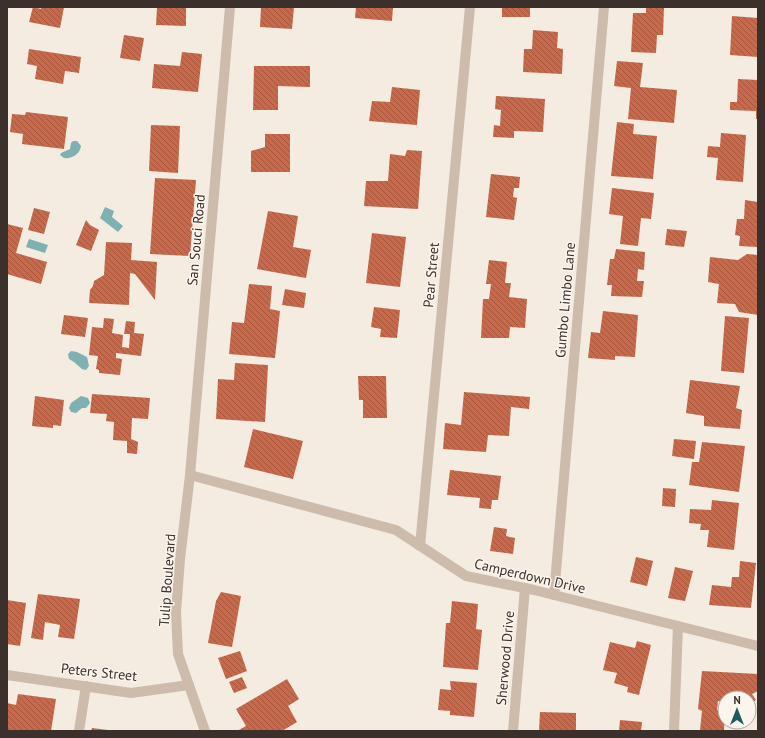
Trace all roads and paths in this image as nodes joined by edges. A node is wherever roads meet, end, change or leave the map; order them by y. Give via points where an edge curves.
1 (230, 7) edge
2 (470, 7) edge
3 (604, 7) edge
4 (190, 475) junction
5 (420, 546) junction
6 (525, 588) junction
7 (554, 595) junction
8 (678, 626) junction
9 (758, 646) edge
10 (7, 675) edge
11 (189, 685) junction
12 (86, 686) junction
13 (79, 731) edge
14 (205, 731) edge
15 (513, 731) edge
16 (674, 731) edge

1 - 4 street, San Souci Road
2 - 5 street, Pear Street
3 - 7 street, Gumbo Limbo Lane
4 - 5 street, Camperdown Drive via 396,530
4 - 11 street, Tulip Boulevard via 176,612 178,654
5 - 6 street, Camperdown Drive via 466,576
6 - 7 street, Camperdown Drive
6 - 15 street, Sherwood Drive
7 - 8 street, Camperdown Drive
8 - 9 street, Camperdown Drive
8 - 16 street
10 - 12 street, Peters Street
11 - 12 street, Peters Street via 130,693
11 - 14 street, Tulip Boulevard
12 - 13 street

